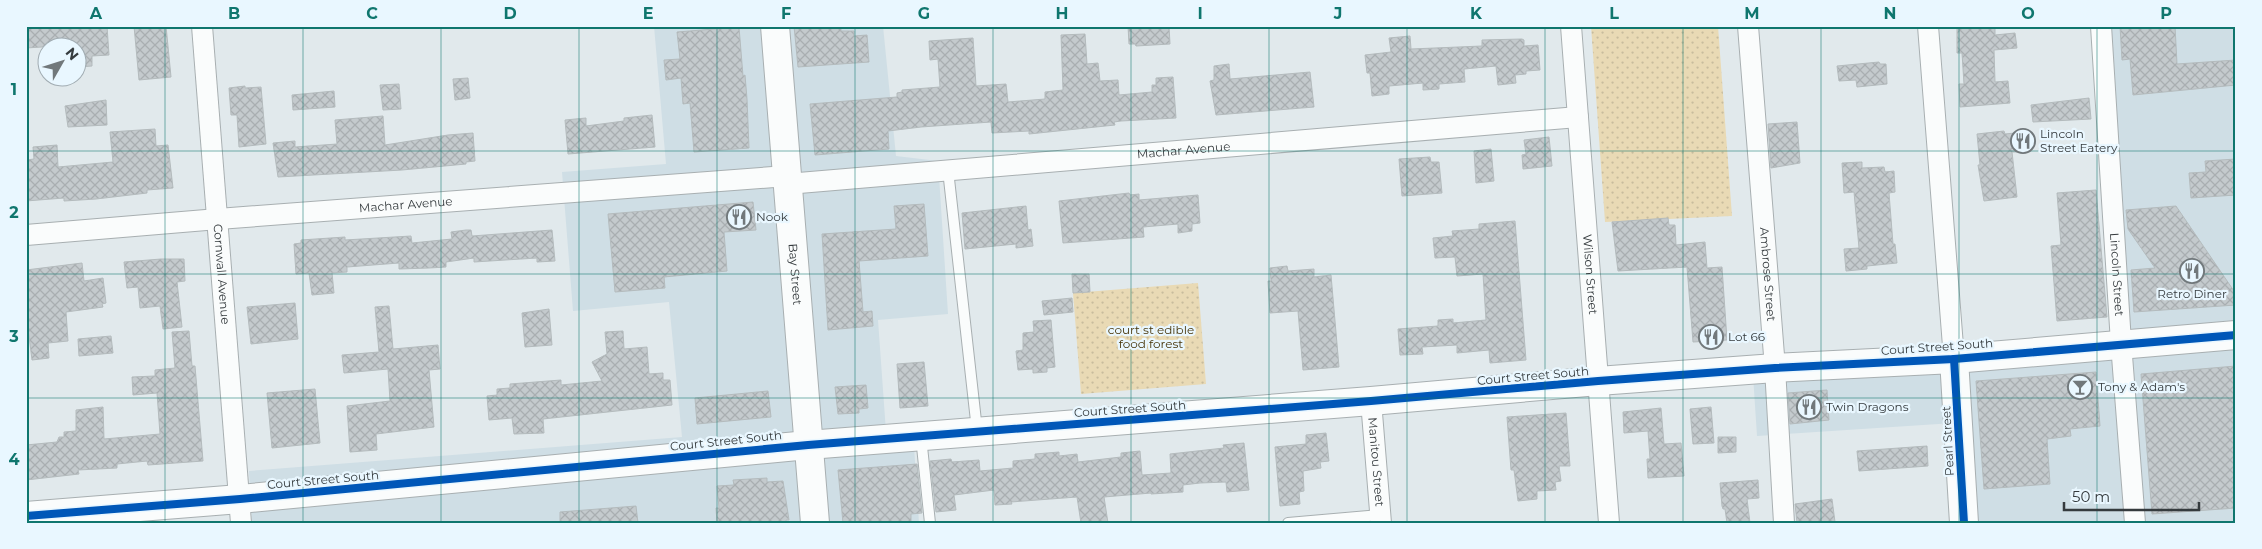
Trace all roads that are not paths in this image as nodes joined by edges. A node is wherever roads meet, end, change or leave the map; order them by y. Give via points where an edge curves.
1 (202, 26) edge
2 (774, 26) edge
3 (1571, 26) edge
4 (1748, 26) edge
5 (1928, 26) edge
6 (2101, 26) edge
7 (1578, 117) junction
8 (948, 170) junction
9 (787, 180) junction
10 (218, 219) junction
11 (26, 235) edge
12 (2236, 335) edge
13 (2121, 343) junction
14 (1954, 359) junction
15 (1775, 368) junction
16 (1598, 381) junction
17 (1371, 401) junction
18 (977, 432) junction
19 (921, 436) junction
20 (808, 445) junction
21 (241, 511) edge
22 (26, 516) edge
23 (1380, 519) edge
24 (815, 523) edge
25 (930, 523) edge
26 (1288, 523) edge
27 (1609, 523) edge
28 (1784, 523) edge
29 (1964, 523) edge
30 (2135, 523) edge

1 - 10 street, Cornwall Avenue
2 - 9 street, Bay Street
3 - 7 street, Wilson Street
4 - 15 street, Ambrose Street
5 - 14 street, Pearl Street
6 - 13 street, Lincoln Street
7 - 8 street, Machar Avenue
7 - 16 street, Wilson Street
8 - 9 street, Machar Avenue
8 - 18 lane
9 - 10 street, Machar Avenue
9 - 20 street, Bay Street
10 - 11 street, Machar Avenue
10 - 21 street, Cornwall Avenue
12 - 13 street, Court Street South
13 - 14 street, Court Street South
13 - 30 street, Lincoln Street
14 - 15 street, Court Street South
14 - 29 street, Pearl Street
15 - 16 street, Court Street South
15 - 28 street, Ambrose Street
16 - 17 street, Court Street South
16 - 27 street, Wilson Street
17 - 18 street, Court Street South
17 - 23 street, Manitou Street
18 - 19 street, Court Street South
19 - 20 street, Court Street South
19 - 25 lane
20 - 21 street, Court Street South
20 - 24 street, Bay Street
21 - 22 street, Court Street South
23 - 26 lane

